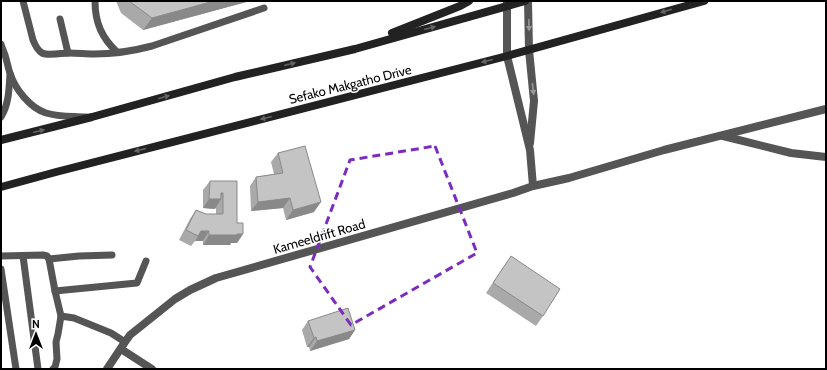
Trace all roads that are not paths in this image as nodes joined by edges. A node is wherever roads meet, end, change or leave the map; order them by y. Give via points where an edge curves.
1 (23, 1) edge
2 (95, 1) edge
3 (469, 1) edge
4 (527, 1) edge
5 (704, 1) edge
6 (507, 4) edge
7 (264, 8) dead end
8 (60, 19) dead end
9 (1, 44) edge
10 (355, 48) junction
11 (529, 50) junction
12 (118, 52) junction
13 (68, 53) junction
14 (507, 56) junction
15 (10, 74) junction
16 (826, 108) edge
17 (1, 117) edge
18 (92, 117) junction
19 (722, 136) junction
20 (1, 140) edge
21 (530, 150) junction
22 (826, 157) edge
23 (534, 186) junction
24 (1, 187) edge
25 (112, 255) dead end
26 (1, 256) edge
27 (23, 256) junction
28 (49, 259) junction
29 (146, 261) dead end
30 (1, 269) edge
31 (55, 291) junction
32 (61, 316) junction
33 (123, 345) junction
34 (16, 369) edge
35 (38, 369) edge
36 (53, 369) edge
37 (107, 369) edge
38 (152, 369) edge

1 - 13 lane via 38,50 43,54
2 - 12 lane via 99,27 109,44
3 - 10 main road
4 - 6 main road
4 -> 11 street
5 -> 11 main road, Sefako Makgatho Drive
10 -> 6 main road
6 - 14 street
7 - 12 lane via 152,46
8 - 13 lane
9 - 15 lane
18 -> 10 main road via 235,77
11 - 14 main road, Sefako Makgatho Drive
11 -> 21 street via 534,101
12 - 13 lane
14 - 21 street
14 -> 24 main road, Sefako Makgatho Drive
15 - 17 lane via 7,103
15 - 18 lane via 25,98 45,113
16 - 19 street, Kameeldrift Road
20 -> 18 main road
19 - 22 street via 791,153
19 - 23 street, Kameeldrift Road
21 - 23 street
23 - 33 street, Kameeldrift Road via 216,278 175,300 130,335
25 - 28 lane
26 - 27 lane
27 - 28 lane via 43,255
27 - 35 lane
28 - 31 lane
29 - 31 lane via 137,283
30 - 34 lane
31 - 32 lane
32 - 33 lane via 74,318 111,333
32 - 36 lane via 56,342 57,358
33 - 37 street, Kameeldrift Road
33 - 38 street

